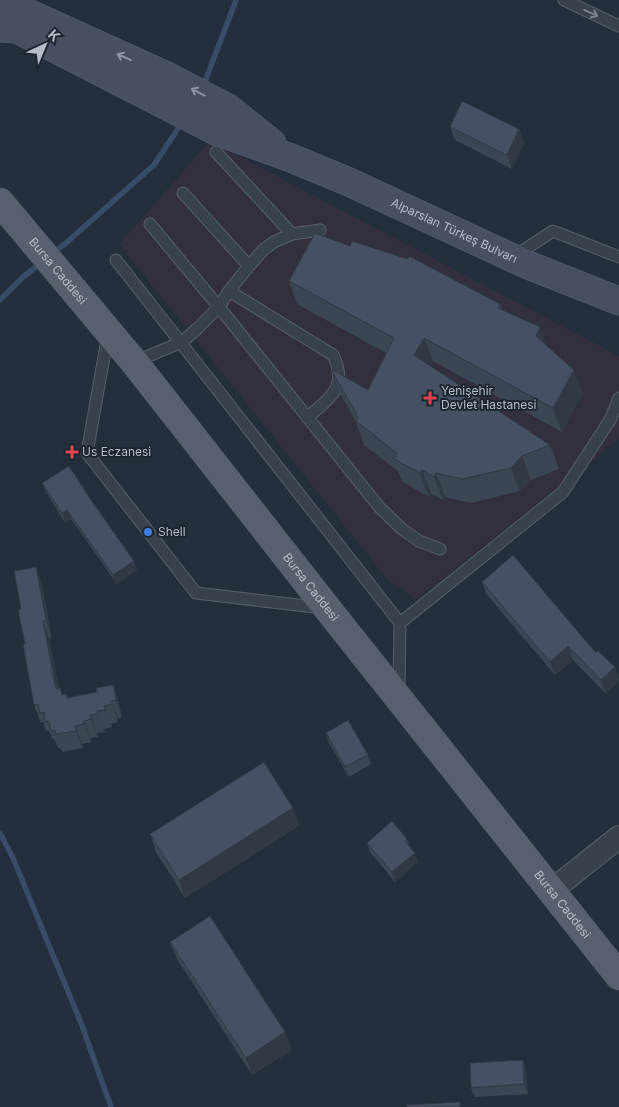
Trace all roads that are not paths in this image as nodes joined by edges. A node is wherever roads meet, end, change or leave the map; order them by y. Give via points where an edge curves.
1 (564, 0) edge
2 (0, 2) edge
3 (619, 26) edge
4 (0, 28) edge
5 (220, 131) junction
6 (183, 193) dead end
7 (0, 202) edge
8 (150, 224) dead end
9 (320, 230) dead end
10 (292, 234) junction
11 (513, 257) junction
12 (619, 257) edge
13 (116, 260) dead end
14 (249, 266) junction
15 (229, 291) junction
16 (619, 301) edge
17 (218, 307) junction
18 (108, 330) junction
19 (182, 342) junction
20 (134, 362) junction
21 (619, 398) edge
22 (307, 418) junction
23 (440, 549) dead end
24 (327, 608) junction
25 (400, 623) junction
26 (399, 698) junction
27 (619, 837) edge
28 (551, 891) junction
29 (619, 976) edge

1 -> 3 lane
5 -> 2 main road, Alparslan Türkeş Bulvarı via 169,77
4 - 5 main road, Alparslan Türkeş Bulvarı via 17,29
5 - 10 lane
5 - 11 main road, Alparslan Türkeş Bulvarı via 349,182
6 - 14 lane
7 - 18 main road, Bursa Caddesi
8 - 17 lane
9 - 10 lane
10 - 14 lane via 263,250
11 - 12 lane via 553,231
11 - 16 main road, Alparslan Türkeş Bulvarı
13 - 19 lane
14 - 15 lane
15 - 17 lane
15 - 22 lane via 333,355 339,371 336,388 333,395
17 - 19 lane
17 - 22 lane
18 - 20 main road, Bursa Caddesi
18 - 24 lane via 86,453 154,540 196,593
19 - 20 lane
19 - 25 lane
20 - 24 main road, Bursa Caddesi
21 - 25 lane via 610,420 563,492
22 - 23 lane via 380,508 419,541
24 - 26 main road, Bursa Caddesi
25 - 26 lane
26 - 28 main road, Bursa Caddesi
27 - 28 street
28 - 29 main road, Bursa Caddesi

